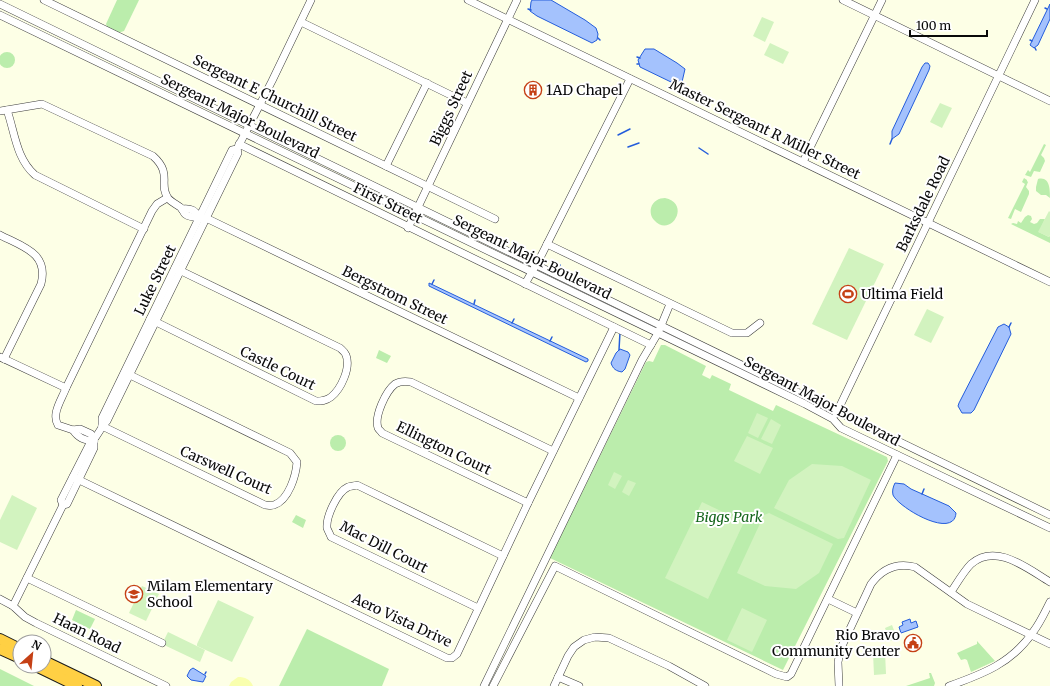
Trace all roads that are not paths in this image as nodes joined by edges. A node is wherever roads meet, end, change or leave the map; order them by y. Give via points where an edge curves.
1 (44, 0) edge
2 (311, 0) edge
3 (468, 0) edge
4 (517, 0) edge
5 (843, 0) edge
6 (882, 0) edge
7 (1036, 0) edge
8 (0, 4) edge
9 (0, 15) edge
10 (874, 16) junction
11 (508, 19) junction
12 (300, 22) junction
13 (53, 30) junction
14 (49, 38) junction
15 (999, 76) junction
16 (630, 79) junction
17 (427, 83) junction
18 (1050, 102) edge
19 (467, 103) junction
20 (260, 105) junction
21 (4, 111) edge
22 (250, 126) junction
23 (244, 133) junction
24 (238, 147) junction
25 (803, 162) junction
26 (386, 166) junction
27 (428, 187) junction
28 (167, 198) junction
29 (419, 207) junction
30 (415, 214) junction
31 (203, 218) junction
32 (495, 219) dead end
33 (928, 223) junction
34 (408, 228) junction
35 (144, 229) junction
36 (0, 235) edge
37 (547, 244) junction
38 (536, 266) junction
39 (178, 269) junction
40 (532, 272) junction
41 (1050, 282) edge
42 (526, 284) junction
43 (670, 304) junction
44 (153, 321) junction
45 (760, 323) dead end
46 (614, 327) junction
47 (659, 329) junction
48 (651, 345) junction
49 (2, 358) edge
50 (130, 375) junction
51 (66, 388) junction
52 (579, 398) junction
53 (837, 411) junction
54 (833, 419) junction
55 (102, 426) junction
56 (94, 441) junction
57 (553, 451) junction
58 (897, 455) junction
59 (76, 478) junction
60 (528, 503) junction
61 (1050, 515) edge
62 (1050, 528) edge
63 (503, 556) junction
64 (27, 578) junction
65 (1050, 582) edge
66 (951, 592) junction
67 (0, 599) edge
68 (828, 599) junction
69 (1050, 602) edge
70 (13, 606) junction
71 (478, 608) junction
72 (857, 613) junction
73 (1031, 636) junction
74 (0, 639) edge
75 (162, 643) dead end
76 (1050, 644) edge
77 (12, 645) edge
78 (0, 648) edge
79 (12, 654) edge
80 (52, 665) edge
81 (52, 674) edge
82 (558, 677) junction
83 (77, 686) edge
84 (96, 686) edge
85 (166, 686) edge
86 (484, 686) edge
87 (493, 686) edge
88 (554, 686) edge
89 (579, 686) edge
90 (705, 686) edge
91 (839, 686) edge
92 (949, 686) edge

1 - 20 street, Sergeant E Churchill Street
2 - 12 street, Luke Street
3 - 11 street, Master Sergeant R Miller Street
4 - 11 street, Biggs Street
5 - 10 street
6 - 10 street
7 - 15 street, Barksdale Road
8 - 13 street, Sergeant Major Boulevard
9 - 14 street, Sergeant Major Boulevard
10 - 15 street
10 - 25 street
11 - 16 street, Master Sergeant R Miller Street
11 - 19 street, Biggs Street
12 - 17 street
12 - 20 street, Luke Street
13 - 14 street
13 - 22 street, Sergeant Major Boulevard
14 - 23 street, Sergeant Major Boulevard
15 - 18 street
15 - 33 street, Barksdale Road
16 - 25 street, Master Sergeant R Miller Street
16 - 37 street
17 - 19 street
17 - 26 street
19 - 27 street, Biggs Street
20 - 22 street, Luke Street
20 - 26 street, Sergeant E Churchill Street
21 - 28 street via 42,104 153,156 163,167
21 - 35 street via 20,156 35,175
22 - 23 street, Luke Street
22 - 29 street, Sergeant Major Boulevard
23 - 24 street, Luke Street
23 - 30 street, Sergeant Major Boulevard
24 - 31 street, Luke Street via 238,153
24 - 34 street, First Street
25 - 33 street, Master Sergeant R Miller Street
26 - 27 street, Sergeant E Churchill Street
27 - 29 street, Biggs Street
27 - 32 street, Sergeant E Churchill Street
28 - 31 street, Bergstrom Street via 185,214 193,218
28 - 35 street via 157,204
29 - 30 street, Biggs Street
29 - 38 street, Sergeant Major Boulevard
30 - 34 street, Biggs Street
30 - 40 street, Sergeant Major Boulevard
31 - 39 street, Luke Street
31 - 52 street, Bergstrom Street
33 - 41 street, Master Sergeant R Miller Street
33 - 53 street, Barksdale Road
34 - 42 street, First Street
35 - 51 street
36 - 49 street via 31,251 39,258 43,267 41,284
37 - 38 street
37 - 43 street
38 - 40 street
38 - 47 street, Sergeant Major Boulevard
39 - 44 street, Luke Street
39 - 44 street, Castle Court via 340,348 346,354 347,363 342,382 330,398 316,401
40 - 42 street
40 - 47 street, Sergeant Major Boulevard
42 - 46 street, First Street
43 - 45 street via 732,333 747,332
43 - 47 street
44 - 50 street, Luke Street
44 - 55 street, Luke Street via 102,418
46 - 48 street, First Street
46 - 52 street, Aero Vista Drive
47 - 48 street
47 - 53 street, Sergeant Major Boulevard
47 - 54 street, Sergeant Major Boulevard
48 - 86 street
49 - 51 street
50 - 55 street, Luke Street via 108,421
50 - 55 street, Carswell Court via 290,453 297,462 292,485 275,505 265,505
51 - 56 street via 56,413 58,425 87,432
52 - 57 street, Aero Vista Drive
53 - 54 street, Barksdale Road
53 - 61 street, Sergeant Major Boulevard
54 - 58 street, Sergeant Major Boulevard via 841,428
55 - 56 street, Luke Street
56 - 59 street, Luke Street via 94,448
57 - 60 street, Aero Vista Drive
57 - 60 street, Ellington Court via 411,382 403,381 394,385 383,401 377,419 378,428 382,433
58 - 62 street, Sergeant Major Boulevard
58 - 68 street
59 - 64 street, Luke Street via 67,504 63,505
59 - 71 street, Aero Vista Drive via 447,658 457,654
60 - 63 street, Aero Vista Drive
63 - 71 street, Aero Vista Drive
63 - 71 street, Mac Dill Court via 357,485 348,487 332,506 327,528 331,537
64 - 70 street, Luke Street
64 - 75 street
65 - 66 street via 1010,559 995,555 983,557 971,564
66 - 72 street via 915,567 893,566 877,576
66 - 73 street via 967,604
67 - 70 street, Haan Road
68 - 72 street
68 - 87 street via 791,674 785,678 555,566
69 - 73 street
70 - 85 street, Haan Road via 25,617
72 - 91 street via 841,648 838,662
73 - 76 street
73 - 92 street via 1018,651 998,666
74 - 77 highway
78 - 79 highway
80 - 84 highway
81 - 83 highway
82 - 88 street
82 - 89 street
82 - 90 street via 574,647 584,640 595,637 609,638 670,666

